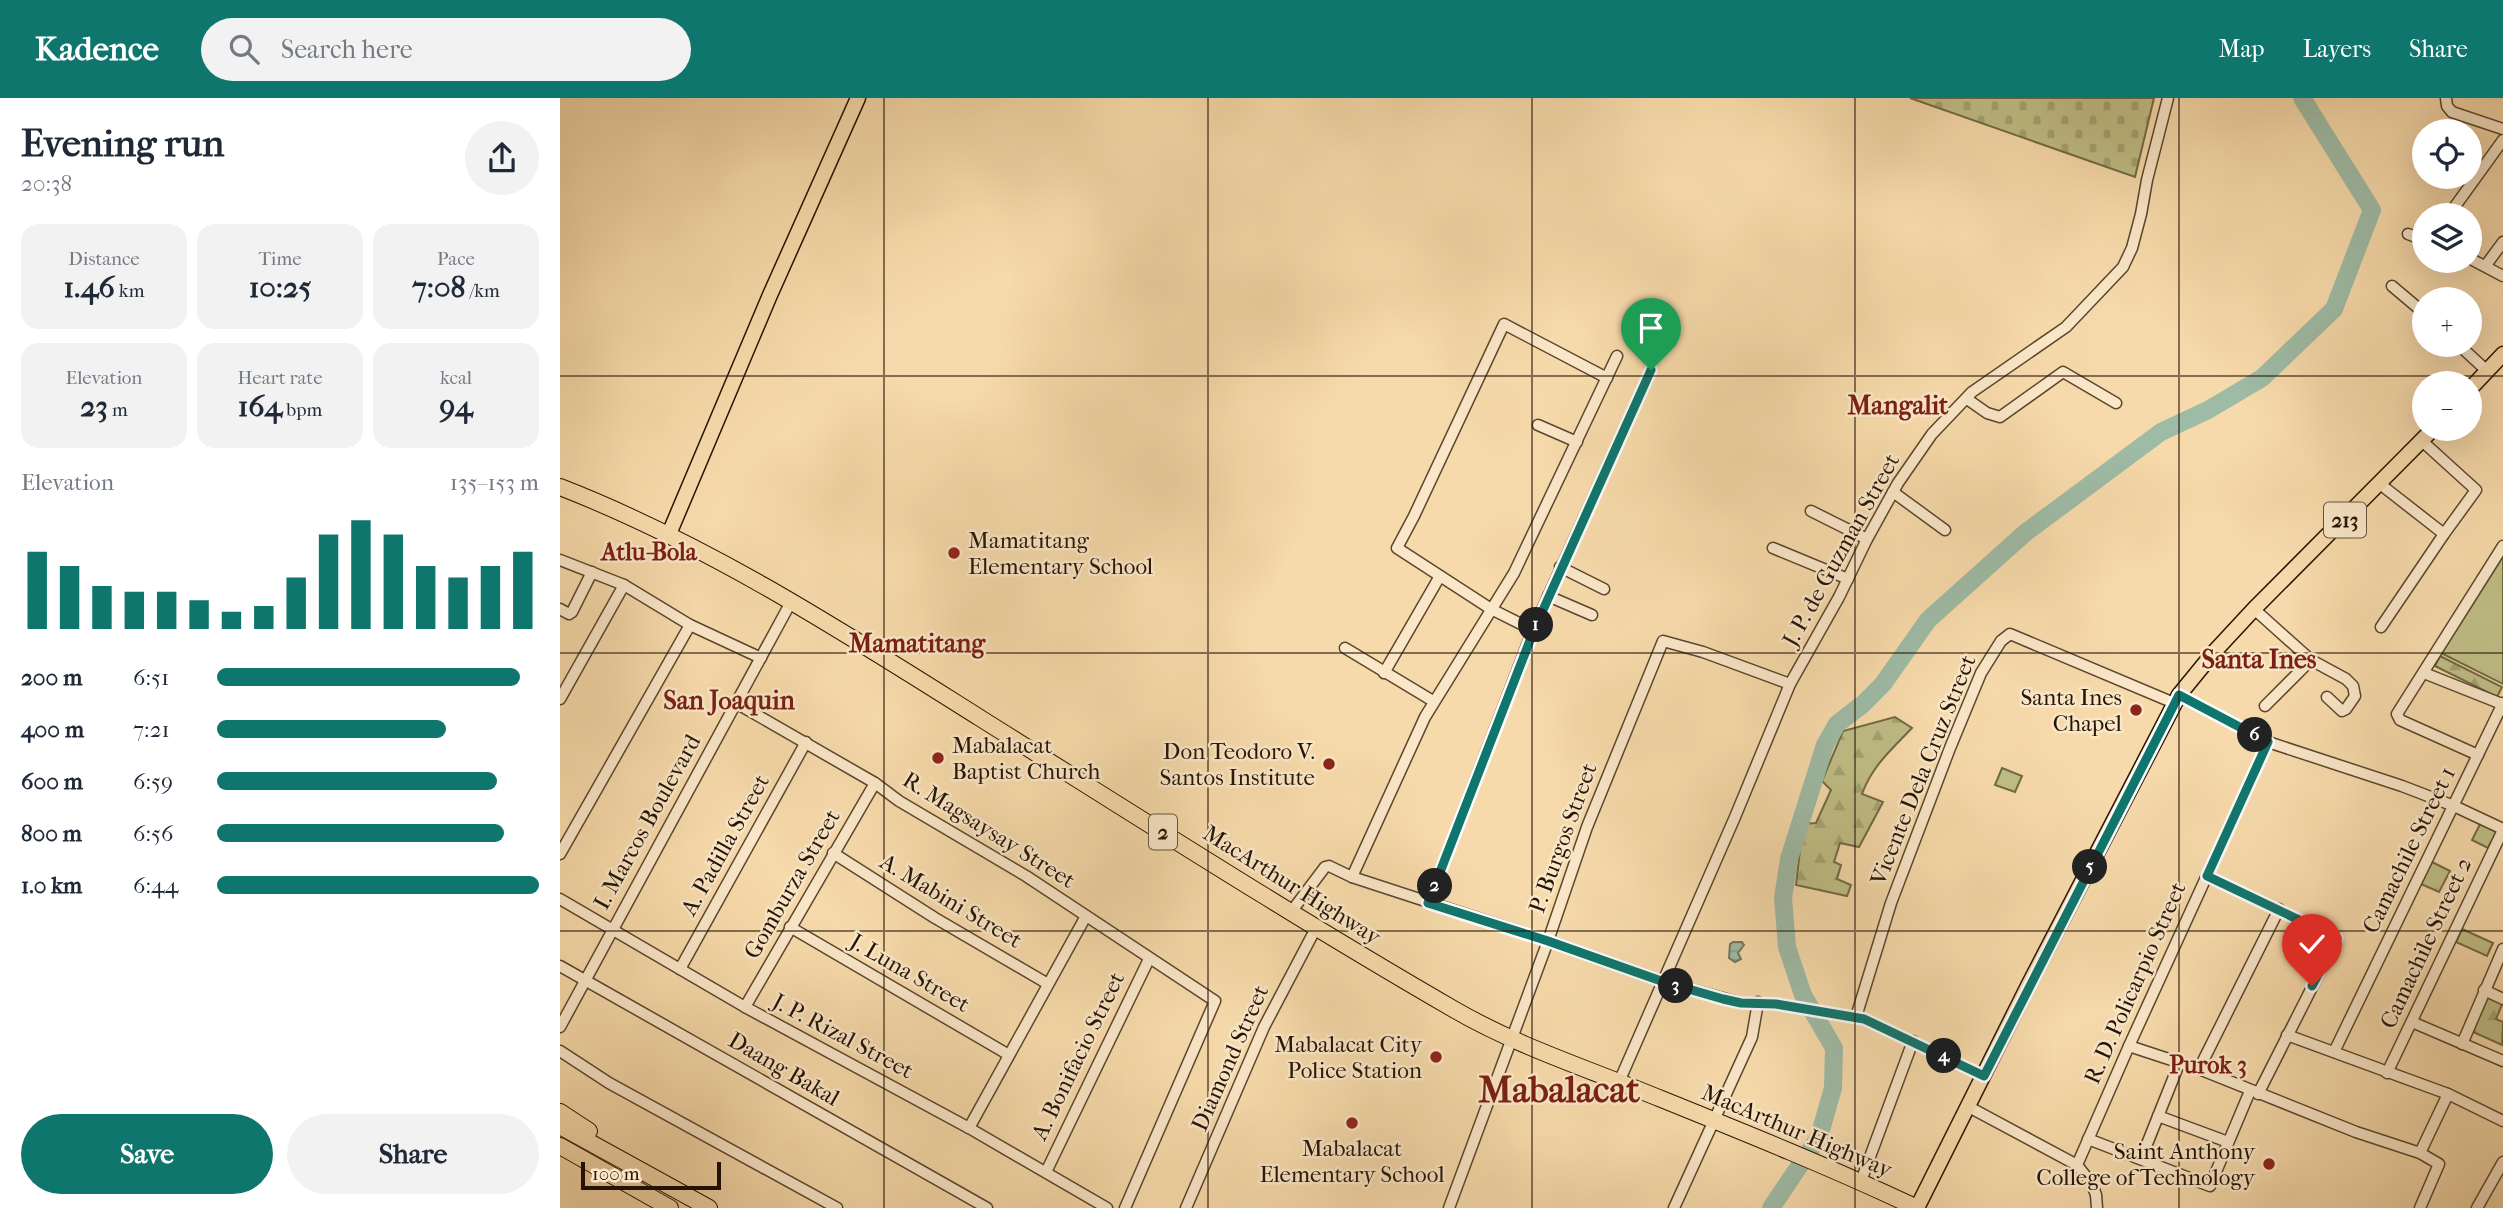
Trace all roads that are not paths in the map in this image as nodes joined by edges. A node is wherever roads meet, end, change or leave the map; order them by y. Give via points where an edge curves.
1 (858, 98) edge
2 (2168, 98) edge
3 (2446, 98) edge
4 (2503, 128) edge
5 (2503, 140) edge
6 (2457, 203) edge
7 (2408, 234) dead end
8 (2412, 236) edge
9 (2503, 242) edge
10 (2482, 263) edge
11 (2486, 265) junction
12 (2503, 276) edge
13 (2392, 286) dead end
14 (2412, 303) edge
15 (2503, 354) edge
16 (1616, 356) dead end
17 (2472, 357) edge
18 (1651, 370) dead end
19 (2487, 370) junction
20 (2482, 376) edge
21 (1607, 378) junction
22 (1967, 399) junction
23 (2116, 403) dead end
24 (1538, 425) dead end
25 (2422, 441) joint
26 (1577, 442) junction
27 (2380, 484) junction
28 (560, 487) edge
29 (1894, 492) junction
30 (1811, 511) dead end
31 (1945, 530) dead end
32 (669, 534) junction
33 (2444, 534) junction
34 (1867, 539) junction
35 (2503, 546) edge
36 (1773, 548) dead end
37 (560, 560) edge
38 (1560, 567) junction
39 (592, 572) junction
40 (1440, 576) junction
41 (1848, 579) junction
42 (624, 585) junction
43 (1604, 589) dead end
44 (1548, 596) junction
45 (791, 601) junction
46 (1491, 608) junction
47 (560, 609) edge
48 (2254, 609) junction
49 (1592, 615) dead end
50 (690, 625) junction
51 (2381, 627) dead end
52 (1534, 630) junction
53 (1345, 648) dead end
54 (761, 658) junction
55 (2311, 660) junction
56 (1384, 673) junction
57 (2424, 673) junction
58 (1790, 684) junction
59 (2327, 697) dead end
60 (560, 699) edge
61 (2176, 699) junction
62 (1433, 701) junction
63 (736, 703) junction
64 (2503, 704) edge
65 (2265, 706) dead end
66 (806, 742) junction
67 (2268, 742) junction
68 (2479, 755) junction
69 (875, 783) junction
70 (2454, 806) junction
71 (2503, 829) edge
72 (833, 853) junction
73 (560, 854) edge
74 (2207, 876) junction
75 (1352, 877) junction
76 (560, 899) edge
77 (1428, 903) junction
78 (2279, 909) junction
79 (1290, 912) junction
80 (1086, 916) junction
81 (790, 927) junction
82 (1316, 928) junction
83 (612, 930) junction
84 (1548, 941) junction
85 (2503, 949) edge
86 (1149, 959) junction
87 (560, 966) edge
88 (680, 969) junction
89 (585, 980) junction
90 (1664, 982) junction
91 (1048, 984) junction
92 (2484, 990) junction
93 (2503, 999) edge
94 (1758, 1002) junction
95 (745, 1007) junction
96 (1856, 1017) junction
97 (2412, 1022) junction
98 (560, 1027) edge
99 (2287, 1035) junction
100 (1512, 1039) junction
101 (1913, 1041) junction
102 (2462, 1044) junction
103 (2129, 1046) junction
104 (560, 1051) edge
105 (2334, 1052) junction
106 (1009, 1055) junction
107 (2503, 1061) edge
108 (2179, 1064) junction
109 (2199, 1069) junction
110 (2387, 1073) junction
111 (1984, 1076) junction
112 (1619, 1082) junction
113 (2254, 1093) junction
114 (2448, 1094) junction
115 (1969, 1107) junction
116 (560, 1112) edge
117 (2158, 1116) junction
118 (1714, 1121) junction
119 (2503, 1121) edge
120 (560, 1126) edge
121 (969, 1128) junction
122 (2088, 1139) junction
123 (2228, 1142) junction
124 (560, 1146) edge
125 (2420, 1153) junction
126 (2141, 1159) junction
127 (2503, 1162) edge
128 (2077, 1165) junction
129 (1046, 1172) junction
130 (1861, 1181) junction
131 (678, 1191) junction
132 (670, 1208) edge
133 (709, 1208) edge
134 (837, 1208) edge
135 (987, 1208) edge
136 (1107, 1208) edge
137 (1125, 1208) edge
138 (1186, 1208) edge
139 (1449, 1208) edge
140 (1674, 1208) edge
141 (1917, 1208) edge
142 (2097, 1208) edge
143 (2420, 1208) edge
144 (2477, 1208) edge

1 - 32 main road
2 - 22 street, J. P. de Guzman Street via 2132,248 2123,267 2066,327
3 - 4 street via 2452,112
5 - 6 street
7 - 8 street
9 - 11 street
10 - 11 street
11 - 12 street
13 - 14 street
15 - 19 main road
16 - 21 street
17 - 19 street
18 - 38 street
19 - 20 main road
21 - 26 street
21 - 40 street via 1504,324 1397,548
22 - 23 street via 2000,417 2063,372
22 - 29 street, J. P. de Guzman Street via 1932,435
24 - 26 street
25 - 27 main road, 213
25 - 33 street via 2476,490
26 - 46 street via 1514,573
27 - 33 street
27 - 48 main road, 213
28 - 32 highway, MacArthur Highway / 2
29 - 31 street
29 - 34 street, J. P. de Guzman Street
30 - 34 street
32 - 45 highway, MacArthur Highway / 2
33 - 51 street
34 - 41 street, J. P. de Guzman Street
35 - 57 street
36 - 41 street
37 - 39 street
38 - 43 street
38 - 44 street
39 - 42 street
39 - 47 street via 572,612
40 - 46 street
40 - 56 street
41 - 58 street, J. P. de Guzman Street
42 - 50 street
42 - 60 street
44 - 49 street
44 - 52 street
45 - 54 street, I. Marcos Boulevard
45 - 79 highway, MacArthur Highway / 2
46 - 52 street
46 - 62 street
48 - 55 street
48 - 61 main road, 213
50 - 54 street
50 - 73 street
52 - 77 street
53 - 56 street
54 - 63 street, I. Marcos Boulevard
55 - 59 street via 2346,679 2356,696 2342,711
55 - 65 street
56 - 62 street
57 - 64 street
57 - 68 street via 2398,710 2398,718
58 - 84 street, P. Burgos Street via 1663,641 1587,827
58 - 90 street, J. P. de Guzman Street
61 - 67 street
61 - 96 street, Vicente Dela Cruz Street via 2010,634 2001,641 1981,673 1950,748 1891,903
61 - 111 main road, 213
62 - 75 street
63 - 66 street, R. Magsaysay Street
63 - 83 street, I. Marcos Boulevard
64 - 68 street, Camachile Street 1
66 - 69 street, R. Magsaysay Street
66 - 88 street, A. Padilla Street
67 - 70 street
67 - 74 street, R. D. Policarpio Street
68 - 70 street, Camachile Street 1
69 - 72 street, Gomburza Street
69 - 80 street, R. Magsaysay Street
70 - 71 street
70 - 105 street, Camachile Street 1
71 - 97 street, Camachile Street 2
72 - 81 street, Gomburza Street
72 - 91 street, A. Mabini Street
74 - 78 street
74 - 103 street, R. D. Policarpio Street
75 - 77 street
75 - 79 street via 1325,867
76 - 83 street, J. P. Rizal Street
77 - 84 street
78 - 99 street via 2337,938
78 - 109 street
79 - 82 highway, MacArthur Highway / 2
80 - 86 street, R. Magsaysay Street
80 - 91 street
81 - 95 street, Gomburza Street
81 - 106 street, J. Luna Street
82 - 100 highway, MacArthur Highway / 2
82 - 138 street, Diamond Street via 1265,1027
83 - 88 street, J. P. Rizal Street
83 - 89 street, I. Marcos Boulevard
84 - 90 street
84 - 100 street, P. Burgos Street
85 - 92 street
86 - 129 street, A. Bonifacio Street
86 - 137 street, R. Magsaysay Street via 1215,1001
87 - 89 street, Daang Bakal
88 - 95 street, J. P. Rizal Street
89 - 98 street, I. Marcos Boulevard
89 - 135 street, Daang Bakal
90 - 94 street via 1741,1003
90 - 112 street, J. P. de Guzman Street
91 - 106 street
92 - 93 street
92 - 102 street
94 - 96 street
94 - 118 street via 1752,1037
95 - 121 street, J. P. Rizal Street
96 - 101 street
97 - 102 street
97 - 110 street, Camachile Street 2
99 - 105 street
99 - 113 street
100 - 112 highway, MacArthur Highway / 2
100 - 139 street, P. Burgos Street
101 - 111 street
101 - 130 street
102 - 107 street
103 - 108 street
103 - 122 street, R. D. Policarpio Street
104 - 134 street via 609,1083
105 - 110 street
106 - 121 street
108 - 109 street
108 - 117 street
109 - 113 street
110 - 114 street
111 - 115 main road, 213
112 - 118 highway, MacArthur Highway / 2
113 - 123 street
113 - 125 street
114 - 119 street
114 - 125 street
115 - 128 street
115 - 141 main road, 213
116 - 131 highway via 658,1172
117 - 123 street
117 - 126 street
118 - 130 highway, MacArthur Highway / 2
118 - 140 street
120 - 131 highway
121 - 129 street, J. P. Rizal Street
122 - 126 street
122 - 128 street, R. D. Policarpio Street
123 - 126 street via 2210,1186
124 - 132 highway
125 - 143 street via 2439,1164
127 - 144 street
128 - 142 street via 2092,1184
129 - 136 street, J. P. Rizal Street
130 - 141 highway, MacArthur Highway / 2
131 - 133 highway

